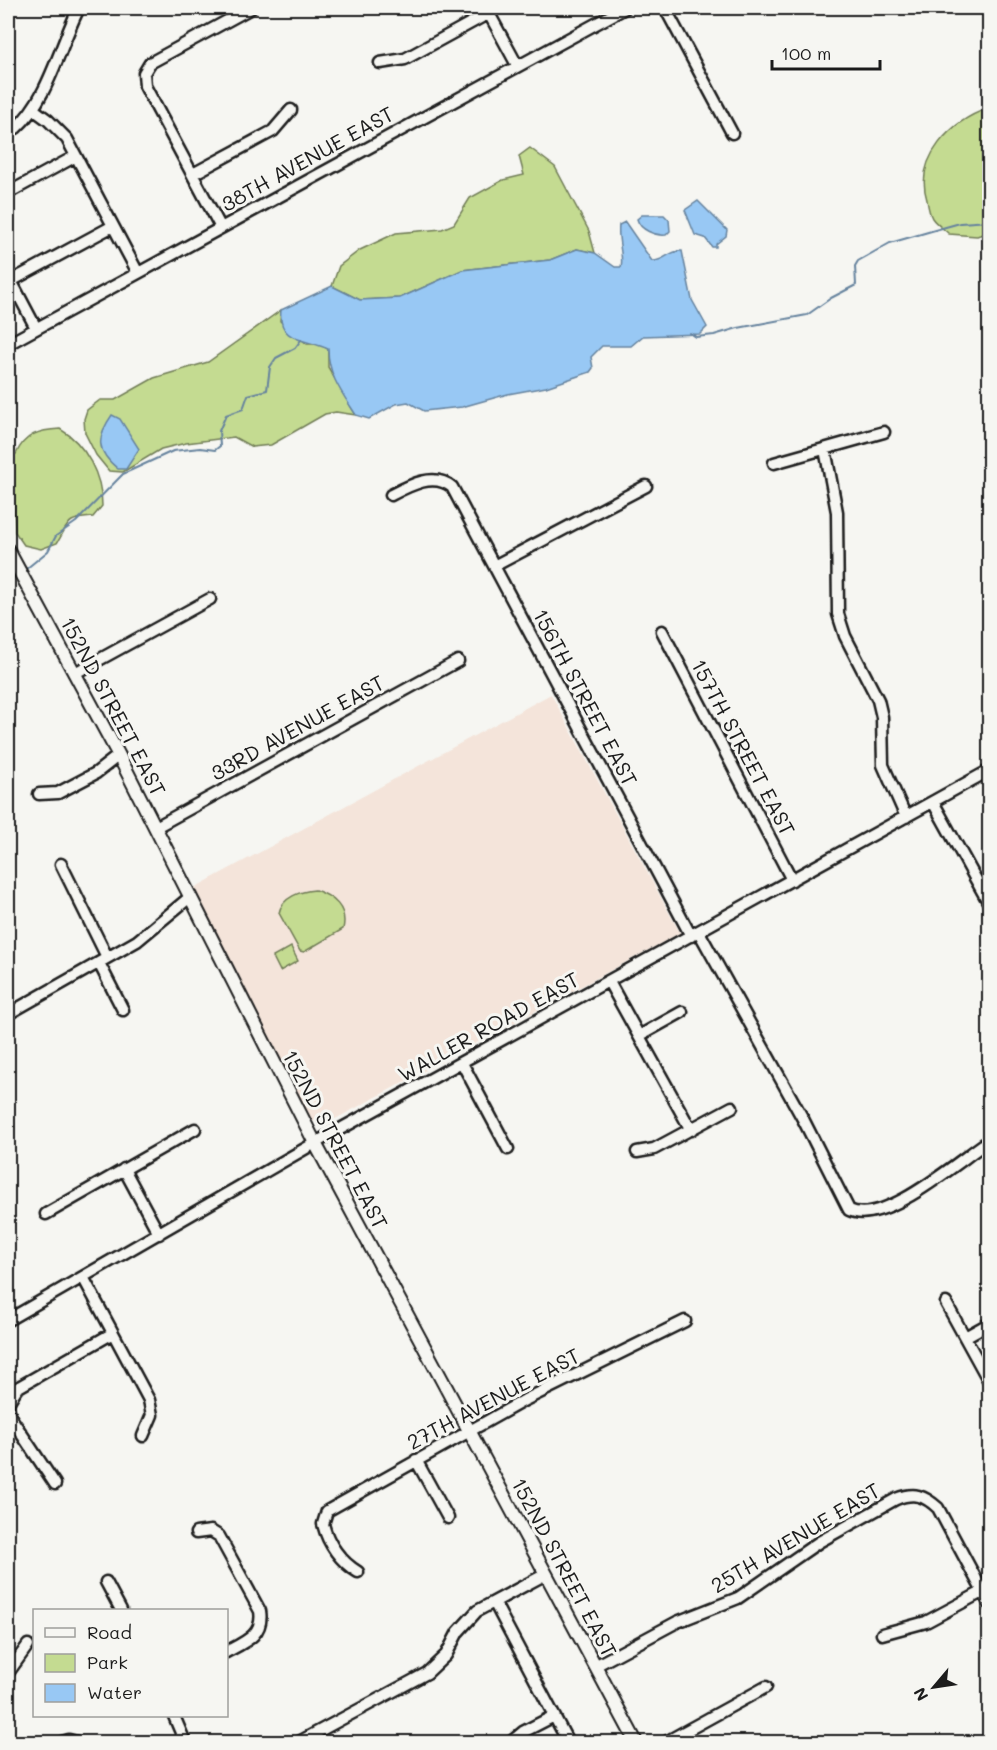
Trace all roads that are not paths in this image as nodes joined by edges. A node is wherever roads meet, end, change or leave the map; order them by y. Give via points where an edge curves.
1 (79, 8) edge
2 (251, 8) edge
3 (625, 8) edge
4 (664, 8) edge
5 (488, 10) edge
6 (380, 63) dead end
7 (517, 65) junction
8 (33, 110) junction
9 (291, 110) dead end
10 (16, 128) dead end
11 (732, 133) dead end
12 (76, 156) junction
13 (193, 174) junction
14 (8, 193) edge
15 (113, 226) junction
16 (221, 228) junction
17 (138, 273) junction
18 (9, 278) edge
19 (36, 328) junction
20 (8, 344) edge
21 (884, 432) dead end
22 (825, 449) junction
23 (774, 463) dead end
24 (646, 486) dead end
25 (391, 495) dead end
26 (8, 550) edge
27 (494, 566) junction
28 (210, 599) dead end
29 (662, 631) dead end
30 (458, 661) dead end
31 (75, 673) junction
32 (119, 755) junction
33 (990, 770) edge
34 (39, 794) dead end
35 (933, 802) junction
36 (906, 817) junction
37 (156, 827) junction
38 (61, 864) dead end
39 (792, 880) junction
40 (190, 897) junction
41 (990, 905) edge
42 (695, 934) junction
43 (103, 960) junction
44 (609, 982) junction
45 (123, 1010) dead end
46 (682, 1012) dead end
47 (8, 1014) edge
48 (639, 1036) junction
49 (462, 1063) junction
50 (732, 1107) dead end
51 (195, 1129) dead end
52 (691, 1130) junction
53 (990, 1140) edge
54 (315, 1143) junction
55 (508, 1149) dead end
56 (637, 1152) dead end
57 (124, 1169) junction
58 (46, 1214) dead end
59 (159, 1234) junction
60 (83, 1277) junction
61 (946, 1303) dead end
62 (8, 1320) edge
63 (685, 1321) dead end
64 (990, 1323) edge
65 (113, 1333) junction
66 (965, 1337) junction
67 (990, 1383) edge
68 (8, 1404) edge
69 (470, 1431) junction
70 (143, 1436) dead end
71 (416, 1460) junction
72 (55, 1484) dead end
73 (448, 1518) dead end
74 (196, 1533) dead end
75 (358, 1572) dead end
76 (546, 1574) junction
77 (106, 1582) dead end
78 (982, 1592) junction
79 (494, 1602) junction
80 (990, 1605) edge
81 (121, 1609) edge
82 (882, 1634) dead end
83 (28, 1645) dead end
84 (228, 1651) edge
85 (596, 1666) junction
86 (8, 1673) edge
87 (766, 1687) dead end
88 (554, 1716) junction
89 (174, 1717) edge
90 (76, 1742) edge
91 (62, 1743) edge
92 (185, 1743) edge
93 (299, 1743) edge
94 (511, 1743) edge
95 (568, 1743) edge
96 (636, 1743) edge
97 (666, 1743) edge

1 - 8 street
2 - 13 street via 150,63 144,76 145,86
3 - 7 street, 38TH AVENUE EAST
4 - 11 street
5 - 6 street via 405,59
5 - 7 street
7 - 16 street, 38TH AVENUE EAST
8 - 10 street
8 - 12 street via 62,133
9 - 13 street via 273,131
12 - 14 street
12 - 15 street
13 - 16 street
15 - 17 street
15 - 18 street
16 - 17 street, 38TH AVENUE EAST
17 - 19 street, 38TH AVENUE EAST
18 - 19 street
19 - 20 street, 38TH AVENUE EAST
21 - 22 street
22 - 23 street
22 - 36 street via 837,512 838,614 878,700 883,765
24 - 27 street
25 - 27 street, 156TH STREET EAST via 420,482 442,479 452,487
26 - 31 main road, 152ND STREET EAST
27 - 42 street, 156TH STREET EAST
28 - 31 street
29 - 39 street, 157TH STREET EAST
30 - 37 street, 33RD AVENUE EAST
31 - 32 main road, 152ND STREET EAST
32 - 34 street via 96,773 58,793
32 - 37 main road, 152ND STREET EAST
33 - 35 street, WALLER ROAD EAST
35 - 36 street, WALLER ROAD EAST
35 - 41 street
36 - 39 street, WALLER ROAD EAST
37 - 40 main road, 152ND STREET EAST
38 - 43 street
39 - 42 street, WALLER ROAD EAST
40 - 43 street via 159,926
40 - 54 main road, 152ND STREET EAST
42 - 44 street, WALLER ROAD EAST
42 - 53 street, 156TH STREET EAST via 803,1119 849,1210 867,1214 913,1194
43 - 45 street
43 - 47 street
44 - 48 street
44 - 49 street, WALLER ROAD EAST
46 - 48 street
48 - 52 street
49 - 54 street, WALLER ROAD EAST
49 - 55 street
50 - 52 street
51 - 57 street
52 - 56 street via 654,1149
54 - 59 street, WALLER ROAD EAST
54 - 69 main road, 152ND STREET EAST
57 - 58 street
57 - 59 street
59 - 60 street, WALLER ROAD EAST
60 - 62 street, WALLER ROAD EAST
60 - 65 street
61 - 66 street
63 - 69 street, 27TH AVENUE EAST
64 - 66 street
65 - 68 street via 16,1388
65 - 70 street via 150,1400 151,1421
66 - 67 street
68 - 72 street via 11,1418
69 - 71 street, 27TH AVENUE EAST
69 - 76 main road, 152ND STREET EAST
71 - 73 street
71 - 75 street, 27TH AVENUE EAST via 339,1503 324,1516 324,1528 340,1558
74 - 84 street via 219,1536 260,1611 259,1628 253,1636
76 - 79 street
76 - 85 main road, 152ND STREET EAST
77 - 81 street
78 - 80 street
78 - 82 street via 926,1622
78 - 85 street, 25TH AVENUE EAST via 938,1508 921,1495 910,1494 808,1548 738,1598 677,1622
79 - 88 street
79 - 93 street via 465,1623 446,1654 427,1673
83 - 86 street
85 - 96 main road, 152ND STREET EAST
87 - 97 street
88 - 94 street
88 - 95 street
89 - 92 street
90 - 91 street

